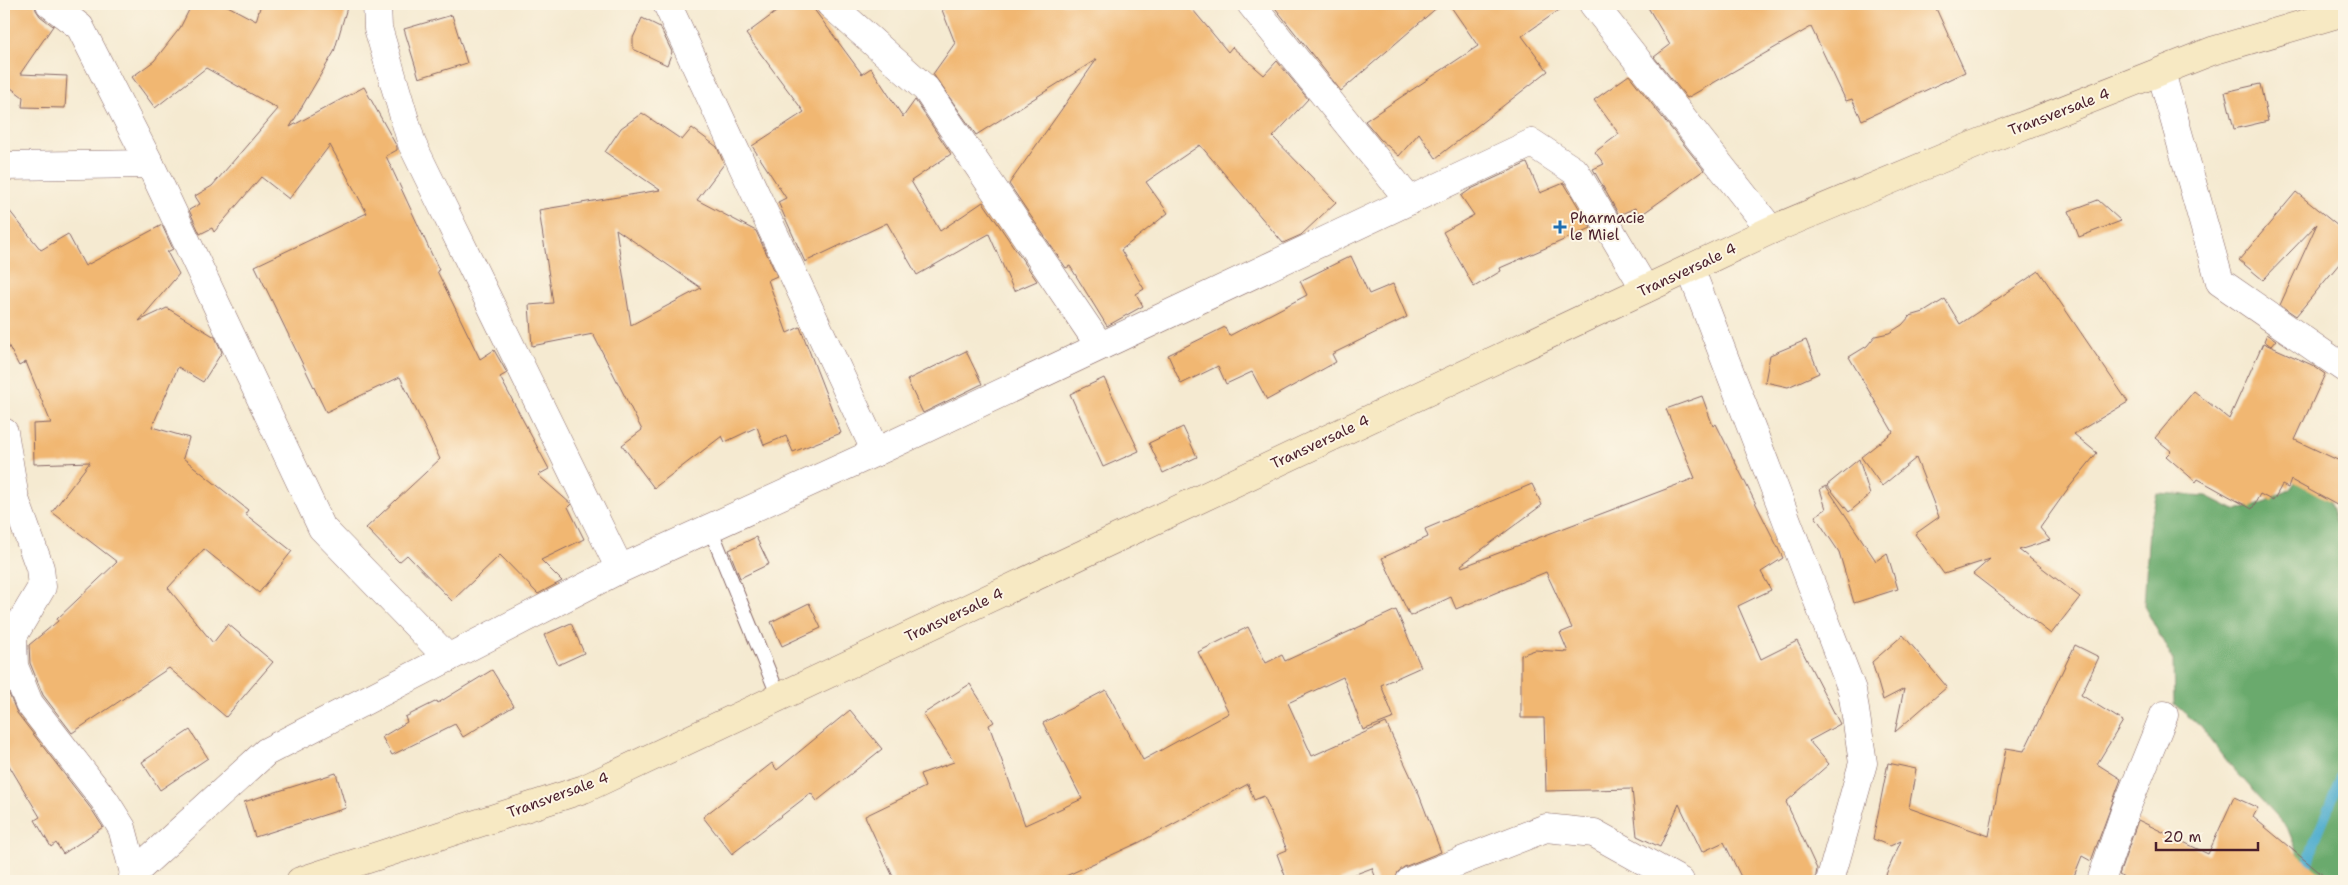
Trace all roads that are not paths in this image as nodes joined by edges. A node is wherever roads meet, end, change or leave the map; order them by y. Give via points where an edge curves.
1 (50, 4) edge
2 (377, 4) edge
3 (667, 4) edge
4 (830, 4) edge
5 (1251, 4) edge
6 (1593, 4) edge
7 (2344, 12) edge
8 (2161, 72) junction
9 (150, 164) junction
10 (4, 166) edge
11 (1409, 200) junction
12 (1771, 230) junction
13 (1690, 268) junction
14 (1645, 289) junction
15 (1100, 346) junction
16 (2344, 368) edge
17 (4, 432) edge
18 (876, 452) junction
19 (710, 528) junction
20 (620, 568) junction
21 (448, 658) junction
22 (779, 697) junction
23 (2164, 715) dead end
24 (133, 877) edge
25 (303, 881) edge
26 (1410, 881) edge
27 (1680, 881) edge
28 (1830, 881) edge
29 (2101, 881) edge

1 - 9 street via 80,27
2 - 20 street via 378,28 412,144
3 - 18 street
4 - 15 street via 926,89
5 - 11 street
6 - 12 street
7 - 8 main road, Transversale 4 via 2212,51
8 - 12 main road, Transversale 4 via 1974,145
8 - 16 street via 2220,282
9 - 10 street
9 - 21 street via 322,528
11 - 14 street via 1532,143 1576,172
11 - 15 street
12 - 13 main road, Transversale 4
13 - 14 main road, Transversale 4
13 - 28 street via 1852,690 1863,763
14 - 22 main road, Transversale 4
15 - 18 street
17 - 24 street via 15,499 40,568 42,587 13,636 14,666 29,704 105,801 122,828
18 - 19 street
19 - 20 street
19 - 22 lane
20 - 21 street
21 - 24 street via 266,752
22 - 25 main road, Transversale 4 via 584,789
23 - 29 street
26 - 27 street via 1546,828 1594,833

